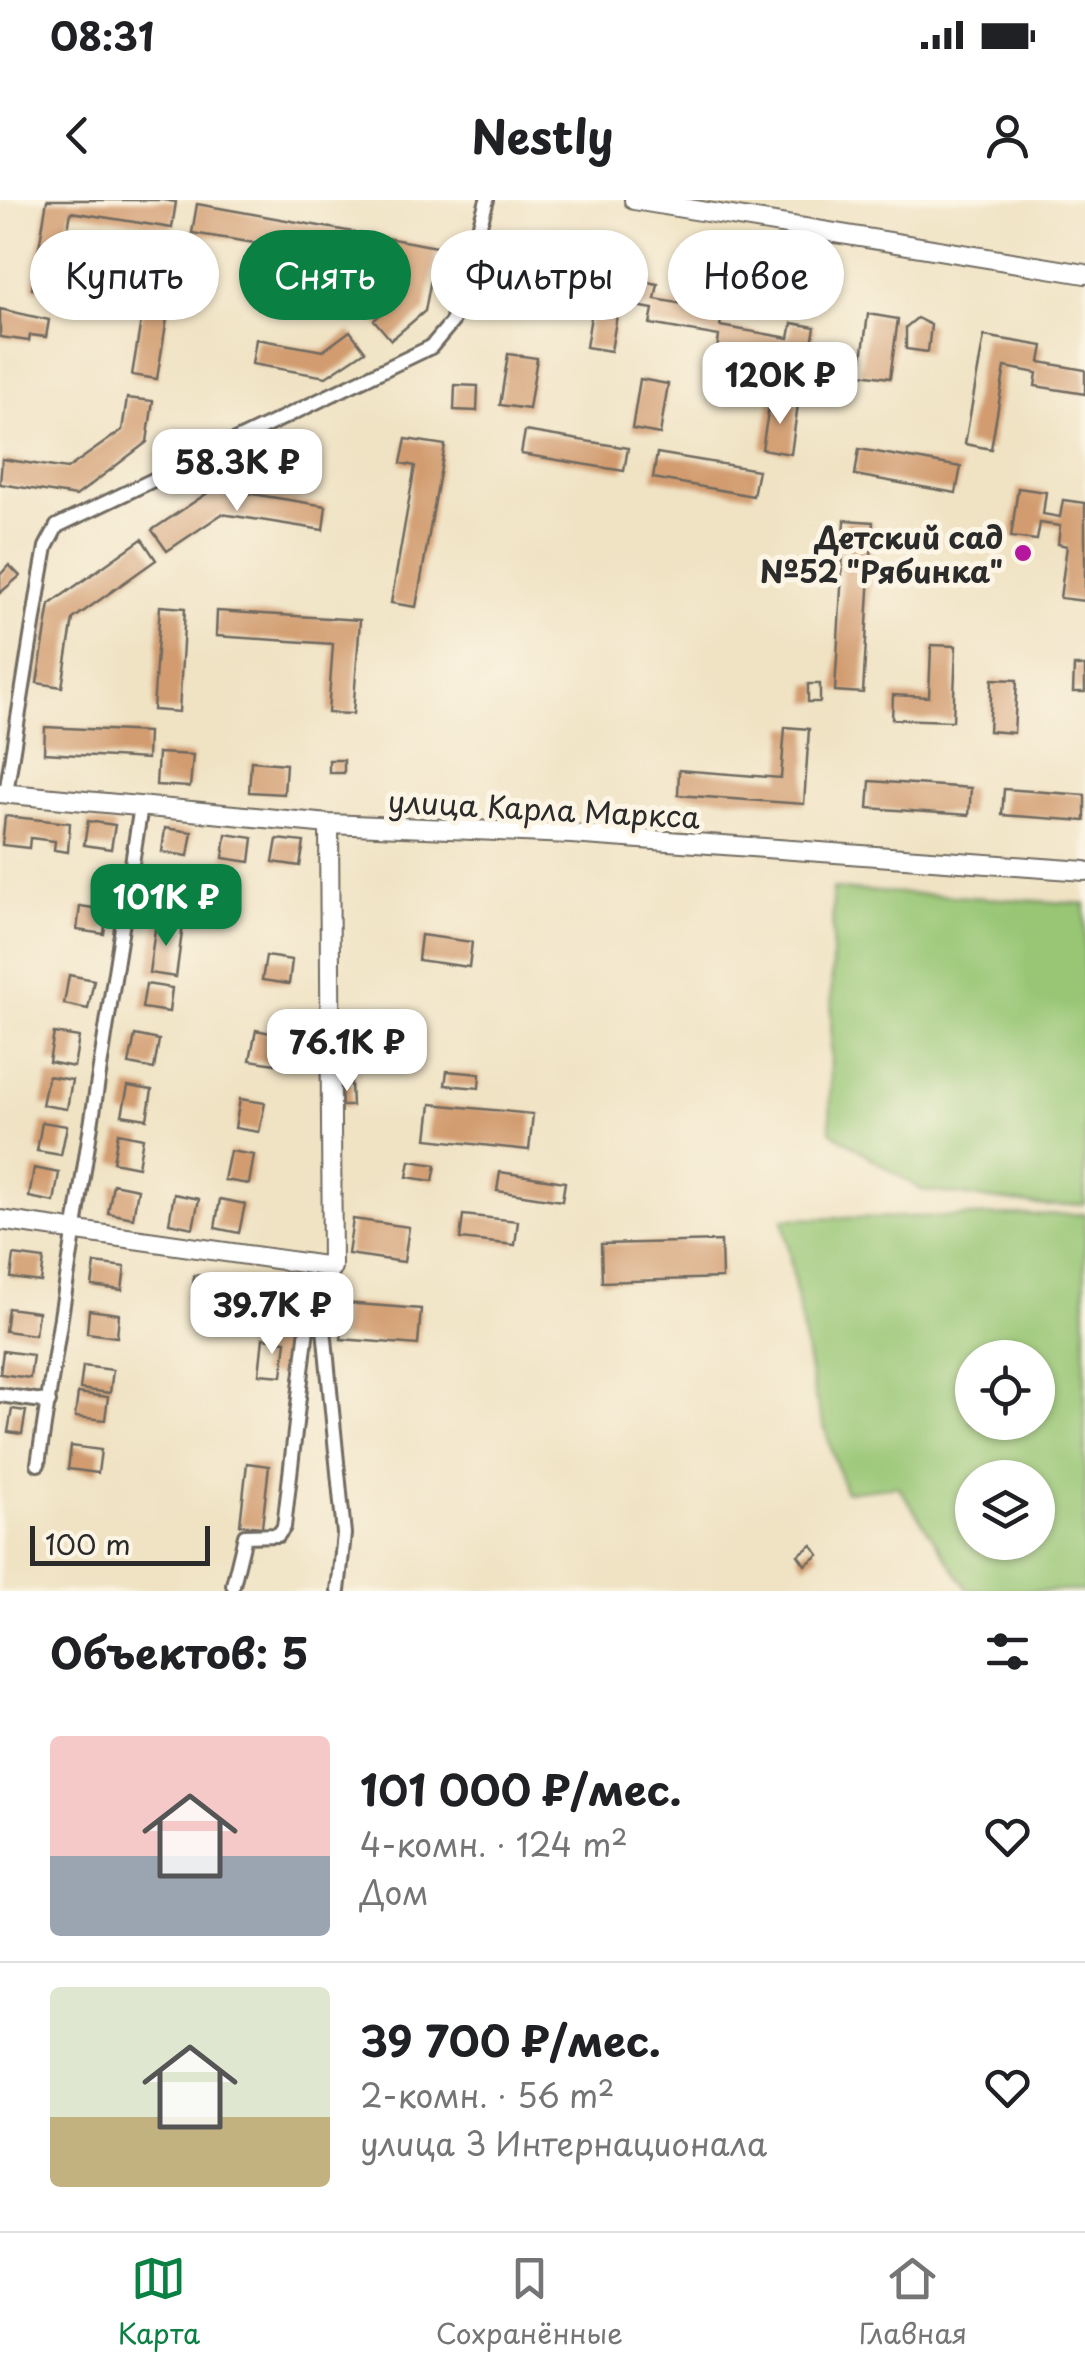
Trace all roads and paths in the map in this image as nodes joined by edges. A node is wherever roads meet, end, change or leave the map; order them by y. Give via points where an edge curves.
1 (487, 200) edge
2 (634, 200) edge
3 (1085, 274) edge
4 (3, 793) edge
5 (142, 806) junction
6 (329, 824) junction
7 (1085, 871) edge
8 (0, 1220) edge
9 (76, 1232) junction
10 (332, 1267) junction
11 (323, 1318) junction
12 (0, 1395) edge
13 (50, 1402) junction
14 (38, 1464) dead end
15 (233, 1585) dead end
16 (338, 1591) edge

1 - 4 street via 452,322 431,347 57,526 46,547
2 - 3 main road
4 - 5 main road, улица Карла Маркса
5 - 6 main road, улица Карла Маркса
5 - 9 street
6 - 7 main road, улица Карла Маркса via 571,834
6 - 10 main road
8 - 9 main road
9 - 10 main road
9 - 13 street
10 - 11 street
11 - 15 street via 307,1328 284,1527 278,1535 245,1536
11 - 16 street via 344,1534
12 - 13 street
13 - 14 street

